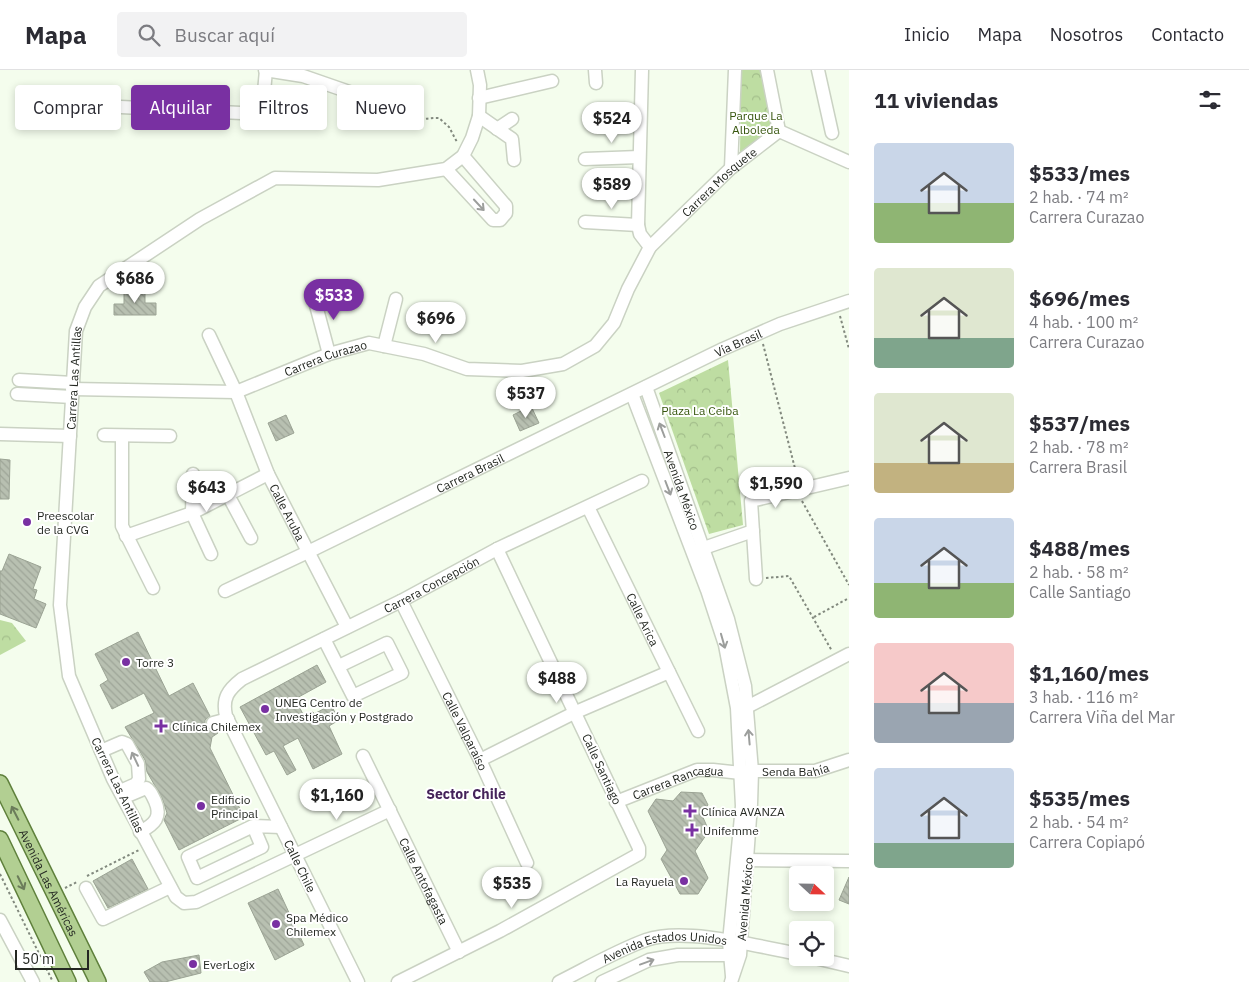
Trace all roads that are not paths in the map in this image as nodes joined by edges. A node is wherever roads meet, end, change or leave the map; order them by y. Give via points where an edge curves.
1 (266, 70) edge
2 (477, 70) edge
3 (642, 70) edge
4 (735, 70) edge
5 (767, 70) edge
6 (818, 70) edge
7 (552, 81) dead end
8 (337, 88) edge
9 (479, 98) junction
10 (121, 107) edge
11 (478, 116) junction
12 (512, 119) dead end
13 (497, 129) junction
14 (779, 131) junction
15 (832, 133) dead end
16 (463, 156) junction
17 (639, 157) junction
18 (585, 159) dead end
19 (514, 160) dead end
20 (849, 162) edge
21 (731, 168) junction
22 (446, 169) junction
23 (585, 222) dead end
24 (638, 224) junction
25 (650, 247) junction
26 (313, 294) dead end
27 (396, 299) dead end
28 (849, 301) edge
29 (209, 335) dead end
30 (384, 346) junction
31 (329, 354) junction
32 (18, 380) dead end
33 (646, 387) junction
34 (72, 390) junction
35 (236, 392) junction
36 (17, 394) dead end
37 (632, 394) junction
38 (0, 434) edge
39 (104, 435) dead end
40 (70, 436) junction
41 (122, 436) junction
42 (170, 436) dead end
43 (193, 474) dead end
44 (268, 474) junction
45 (849, 478) edge
46 (642, 481) dead end
47 (228, 495) junction
48 (588, 508) junction
49 (192, 513) junction
50 (753, 530) junction
51 (126, 536) junction
52 (251, 538) dead end
53 (497, 549) junction
54 (698, 550) junction
55 (310, 552) junction
56 (211, 554) dead end
57 (756, 579) road end
58 (154, 588) dead end
59 (224, 591) dead end
60 (401, 601) junction
61 (348, 627) junction
62 (324, 639) junction
63 (849, 654) edge
64 (339, 666) junction
65 (669, 672) junction
66 (226, 695) joint
67 (747, 708) junction
68 (576, 712) junction
69 (228, 719) junction
70 (213, 723) dead end
71 (698, 731) dead end
72 (101, 751) junction
73 (363, 756) dead end
74 (480, 760) junction
75 (849, 760) edge
76 (747, 772) junction
77 (0, 783) edge
78 (121, 795) junction
79 (616, 802) junction
80 (390, 810) junction
81 (252, 826) junction
82 (281, 827) junction
83 (140, 832) junction
84 (0, 839) edge
85 (295, 856) junction
86 (743, 860) junction
87 (849, 861) edge
88 (527, 863) dead end
89 (170, 887) junction
90 (86, 888) dead end
91 (0, 920) edge
92 (734, 949) junction
93 (459, 952) junction
94 (789, 952) edge
95 (834, 962) edge
96 (849, 966) edge
97 (732, 979) edge
98 (32, 982) edge
99 (68, 982) edge
100 (98, 982) edge
101 (358, 982) edge
102 (398, 982) edge
103 (559, 982) edge
104 (602, 982) edge

1 - 8 street via 304,76
1 - 10 street via 262,114
2 - 9 street
3 - 17 street
4 - 21 street
5 - 14 street
6 - 15 street
7 - 9 street
9 - 11 street
11 - 13 street
11 - 16 street
12 - 13 street
13 - 19 street via 512,139
14 - 20 street
14 - 21 street, Carrera Mosquete
16 - 22 street, Carrera Las Antillas
22 -> 16 street via 493,220 500,220 506,213 506,206
17 - 18 street
17 - 24 street
21 - 25 street, Carrera Mosquete
22 - 34 street, Carrera Las Antillas via 378,180 275,178 200,219 99,286 84,307 76,330
23 - 24 street
24 - 25 street via 640,234
25 - 30 street, Carrera Curazao via 614,323 595,346 563,364 522,371 466,369 424,354
26 - 31 street
27 - 30 street
28 - 33 street, Vía Brasil via 760,332
29 - 35 street, Calle Aruba
30 - 31 street, Carrera Curazao via 369,343
31 - 35 street, Carrera Curazao
32 - 34 street
33 - 37 street, Vía Brasil
54 -> 33 street, Avenida México
34 - 35 street
34 - 36 street
34 - 40 street, Carrera Las Antillas
35 - 44 street, Calle Aruba
37 -> 54 street, Avenida México
37 - 55 street, Carrera Brasil
38 - 40 street
39 - 41 street
40 - 72 street, Carrera Las Antillas via 60,605 69,676
41 - 42 street
41 - 51 street via 122,526
43 - 49 street
44 - 47 street
44 - 55 street, Calle Aruba
45 - 50 street via 751,501
46 - 48 street, Carrera Concepción
47 - 49 street
47 - 52 street
48 - 53 street, Carrera Concepción
48 - 65 street, Calle Arica
49 - 51 street
49 - 56 street
50 - 54 street
50 - 57 street
51 - 58 street
53 - 60 street, Carrera Concepción
53 - 68 street, Calle Santiago
54 - 67 street, Avenida México via 728,619 745,686
54 -> 76 street, Avenida México via 724,645
55 - 59 street, Carrera Brasil
55 - 61 street, Calle Aruba
60 - 61 street, Carrera Concepción
60 - 74 street, Calle Valparaíso
61 - 62 street, Carrera Concepción
62 - 64 street
62 - 66 street, Carrera Concepción via 242,679
63 - 67 street
64 - 64 street via 388,643 402,672 353,696
65 - 68 street
65 - 71 street, Calle Arica
66 - 69 street, Calle Chile via 223,705
76 -> 67 street, Avenida México
68 - 74 street
68 - 79 street, Calle Santiago
69 - 70 street
69 - 82 street, Calle Chile
72 - 78 street, Carrera Las Antillas
78 -> 72 street via 139,779 138,764 127,744 122,742
73 - 80 street, Calle Antofagasta
74 - 88 street, Calle Valparaíso
75 - 76 street, Senda Bahía via 816,771
76 - 79 street, Carrera Rancagua via 697,770
76 - 86 street, Avenida México via 742,806
100 -> 77 main road, Avenida Las Américas
78 - 83 street, Carrera Las Antillas
78 - 83 street via 141,789 150,790 159,810 158,818 152,826
79 - 93 street, Calle Santiago via 639,854
80 - 85 street
80 - 93 street, Calle Antofagasta
81 - 81 street via 262,847 197,878 188,857
81 - 82 street
82 - 85 street, Calle Chile
83 - 89 street, Carrera Las Antillas
84 -> 99 main road
85 - 89 street, Carrera Las Antillas via 196,902 184,903
85 - 101 street, Calle Chile
86 - 87 street
86 - 92 street, Avenida México
89 - 90 street via 104,919
91 - 98 street
92 - 94 street, Avenida Estados Unidos
92 - 97 street, Avenida México
92 - 103 street, Avenida Estados Unidos via 693,936 646,940
104 -> 92 street, Avenida Estados Unidos via 649,960
93 - 102 street
95 - 96 street

